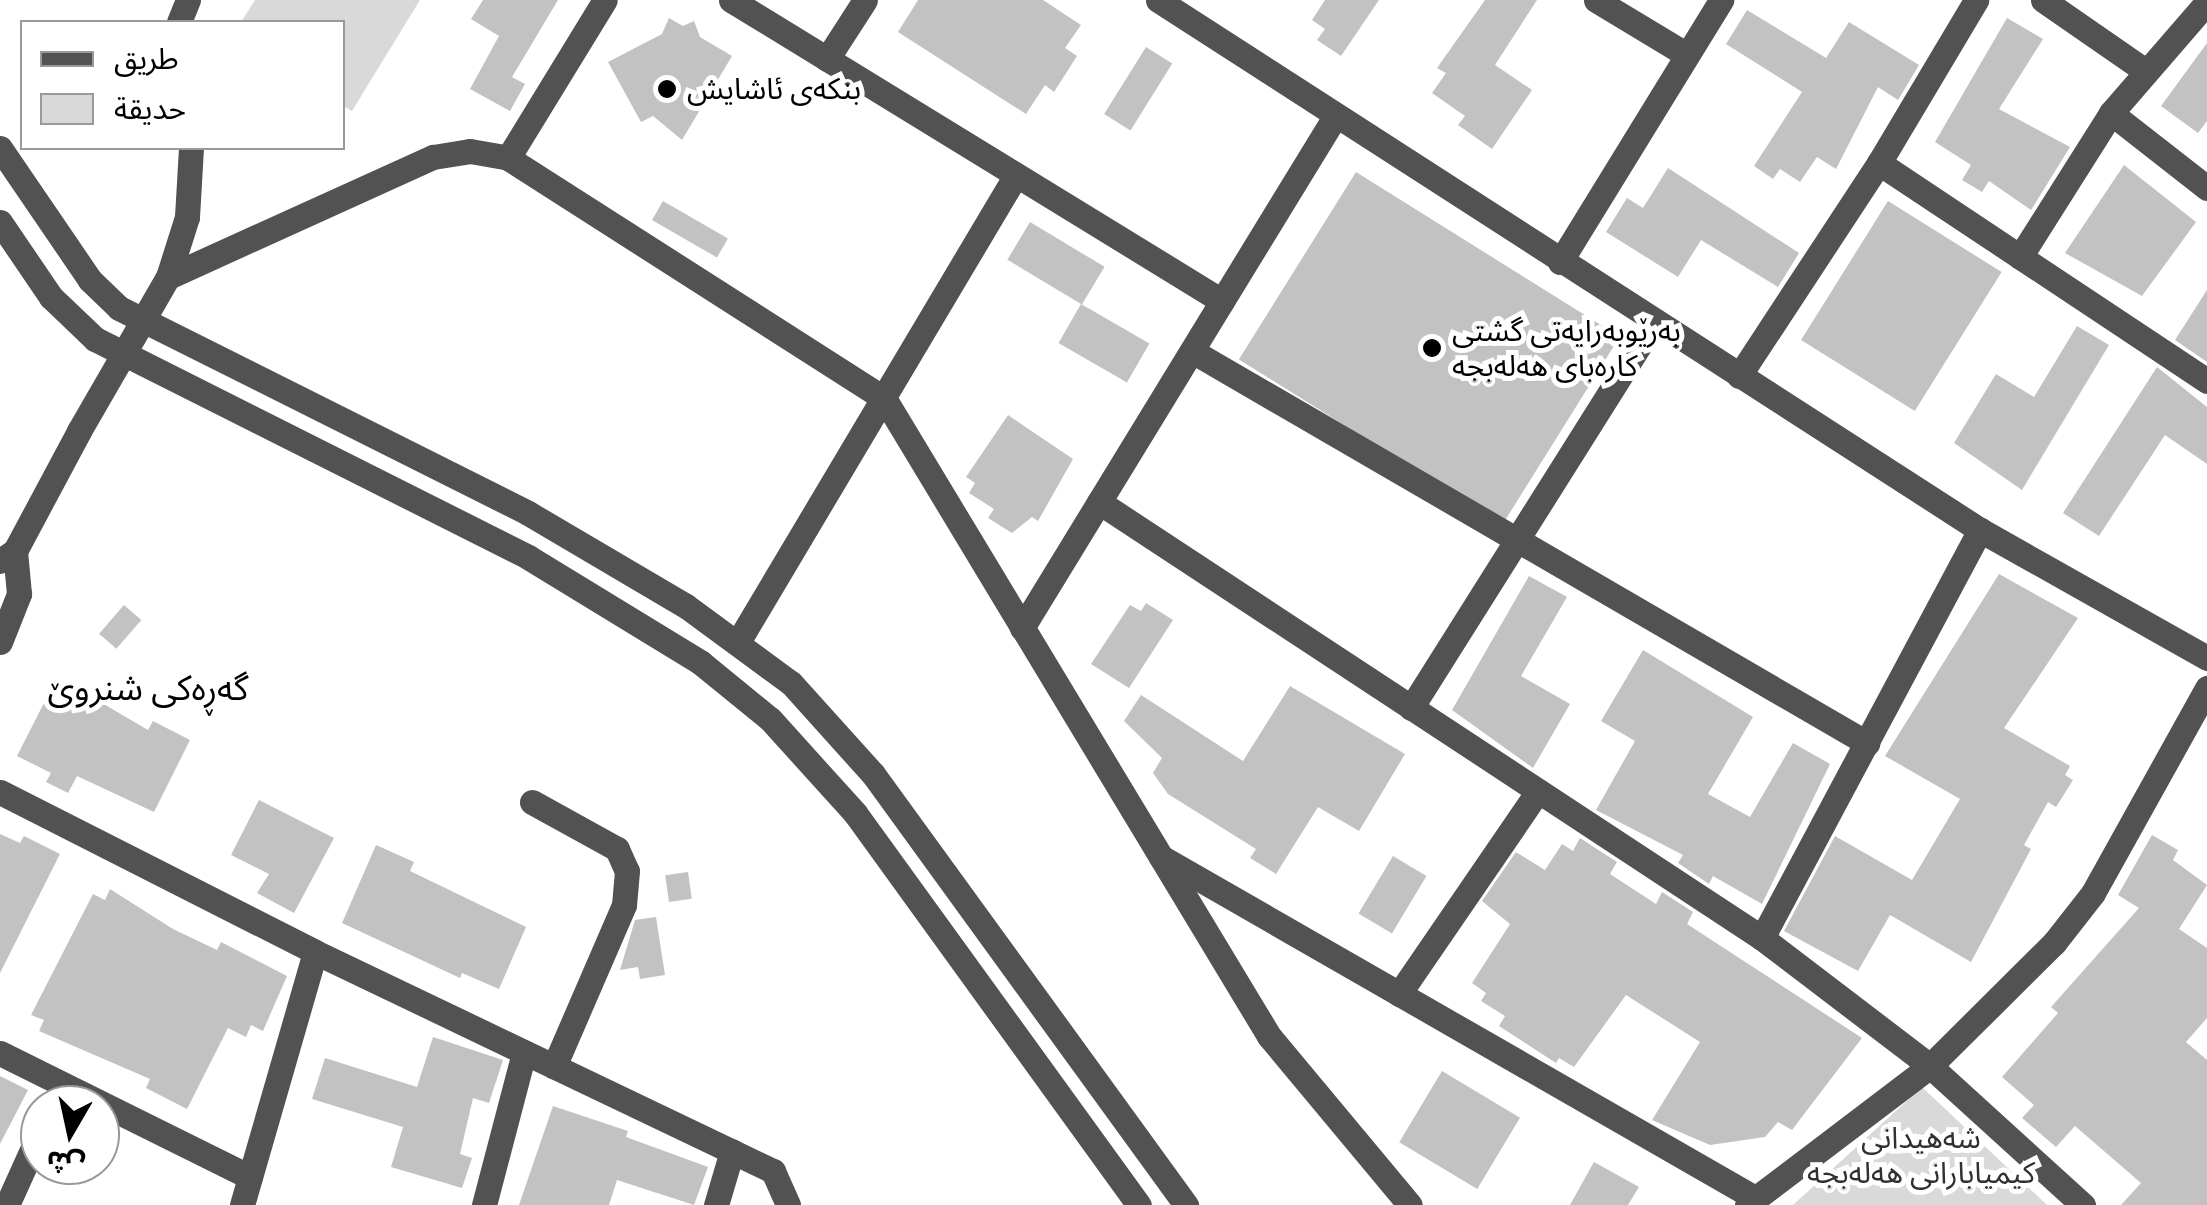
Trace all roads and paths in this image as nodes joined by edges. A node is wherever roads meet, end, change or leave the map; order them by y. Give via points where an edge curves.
1 (604, 0) edge
2 (731, 0) edge
3 (866, 0) edge
4 (1158, 0) edge
5 (1596, 0) edge
6 (1720, 0) edge
7 (1976, 0) edge
8 (2043, 0) edge
9 (2207, 2) edge
10 (1687, 55) junction
11 (827, 58) junction
12 (2144, 70) junction
13 (2110, 113) junction
14 (1334, 118) junction
15 (0, 148) edge
16 (191, 150) edge
17 (508, 158) junction
18 (1879, 163) junction
19 (1016, 175) junction
20 (2207, 188) edge
21 (0, 222) edge
22 (2020, 256) junction
23 (1560, 262) junction
24 (168, 277) junction
25 (1222, 301) junction
26 (1654, 322) junction
27 (1192, 351) junction
28 (1739, 376) junction
29 (2207, 381) edge
30 (884, 398) junction
31 (1099, 502) junction
32 (1980, 530) junction
33 (568, 535) junction
34 (1519, 541) junction
35 (8, 556) edge
36 (548, 568) junction
37 (1022, 628) junction
38 (0, 642) edge
39 (738, 642) junction
40 (2207, 658) edge
41 (2207, 688) edge
42 (1411, 708) junction
43 (1867, 743) junction
44 (1538, 791) junction
45 (0, 792) edge
46 (532, 802) dead end
47 (1158, 855) junction
48 (1762, 938) junction
49 (315, 952) junction
50 (1399, 994) junction
51 (524, 1052) junction
52 (0, 1053) edge
53 (1930, 1066) junction
54 (554, 1067) junction
55 (44, 1085) edge
56 (120, 1121) edge
57 (732, 1152) junction
58 (20, 1176) edge
59 (250, 1177) junction
60 (1751, 1202) edge
61 (7, 1205) edge
62 (242, 1205) edge
63 (484, 1205) edge
64 (716, 1205) edge
65 (788, 1205) edge
66 (1138, 1205) edge
67 (1186, 1205) edge
68 (1410, 1205) edge
69 (2084, 1205) edge

1 - 17 street
2 - 11 street
3 - 11 street
4 - 14 street
5 - 10 street
6 - 10 street
7 - 18 street
8 - 12 street
9 - 12 street
10 - 23 street
11 - 19 street
12 - 13 street
13 - 20 street
13 - 22 street
14 - 23 street
14 - 25 street
15 - 33 street via 90,280 119,308
16 - 24 street via 187,217
17 - 24 street via 470,151 433,158
17 - 30 street
18 - 22 street
18 - 28 street
19 - 25 street
19 - 30 street
21 - 36 street via 51,297 95,339
22 - 29 street
23 - 26 street
24 - 35 street, bridge
25 - 27 street
26 - 28 street
26 - 34 street
27 - 31 street
27 - 34 street
28 - 32 street
30 - 37 street
30 - 39 street
31 - 37 street
31 - 42 street
32 - 40 street
32 - 43 street
33 - 36 street
33 - 39 street
34 - 42 street
34 - 43 street
35 - 38 street via 19,594
36 - 66 street via 700,662 800,746 966,959
37 - 47 street
39 - 67 street via 818,708 857,753
41 - 53 street via 2074,918
42 - 44 street
43 - 48 street
44 - 48 street
44 - 50 street
45 - 49 street
46 - 54 street via 617,850 627,871 624,904
47 - 50 street
47 - 68 street via 1269,1036
48 - 53 street
49 - 51 street
49 - 59 street
50 - 60 street
51 - 54 street
51 - 63 street
52 - 55 street
53 - 60 street
53 - 69 street
54 - 57 street
56 - 59 street
57 - 64 street
57 - 65 street via 773,1171
58 - 61 street
59 - 62 street

